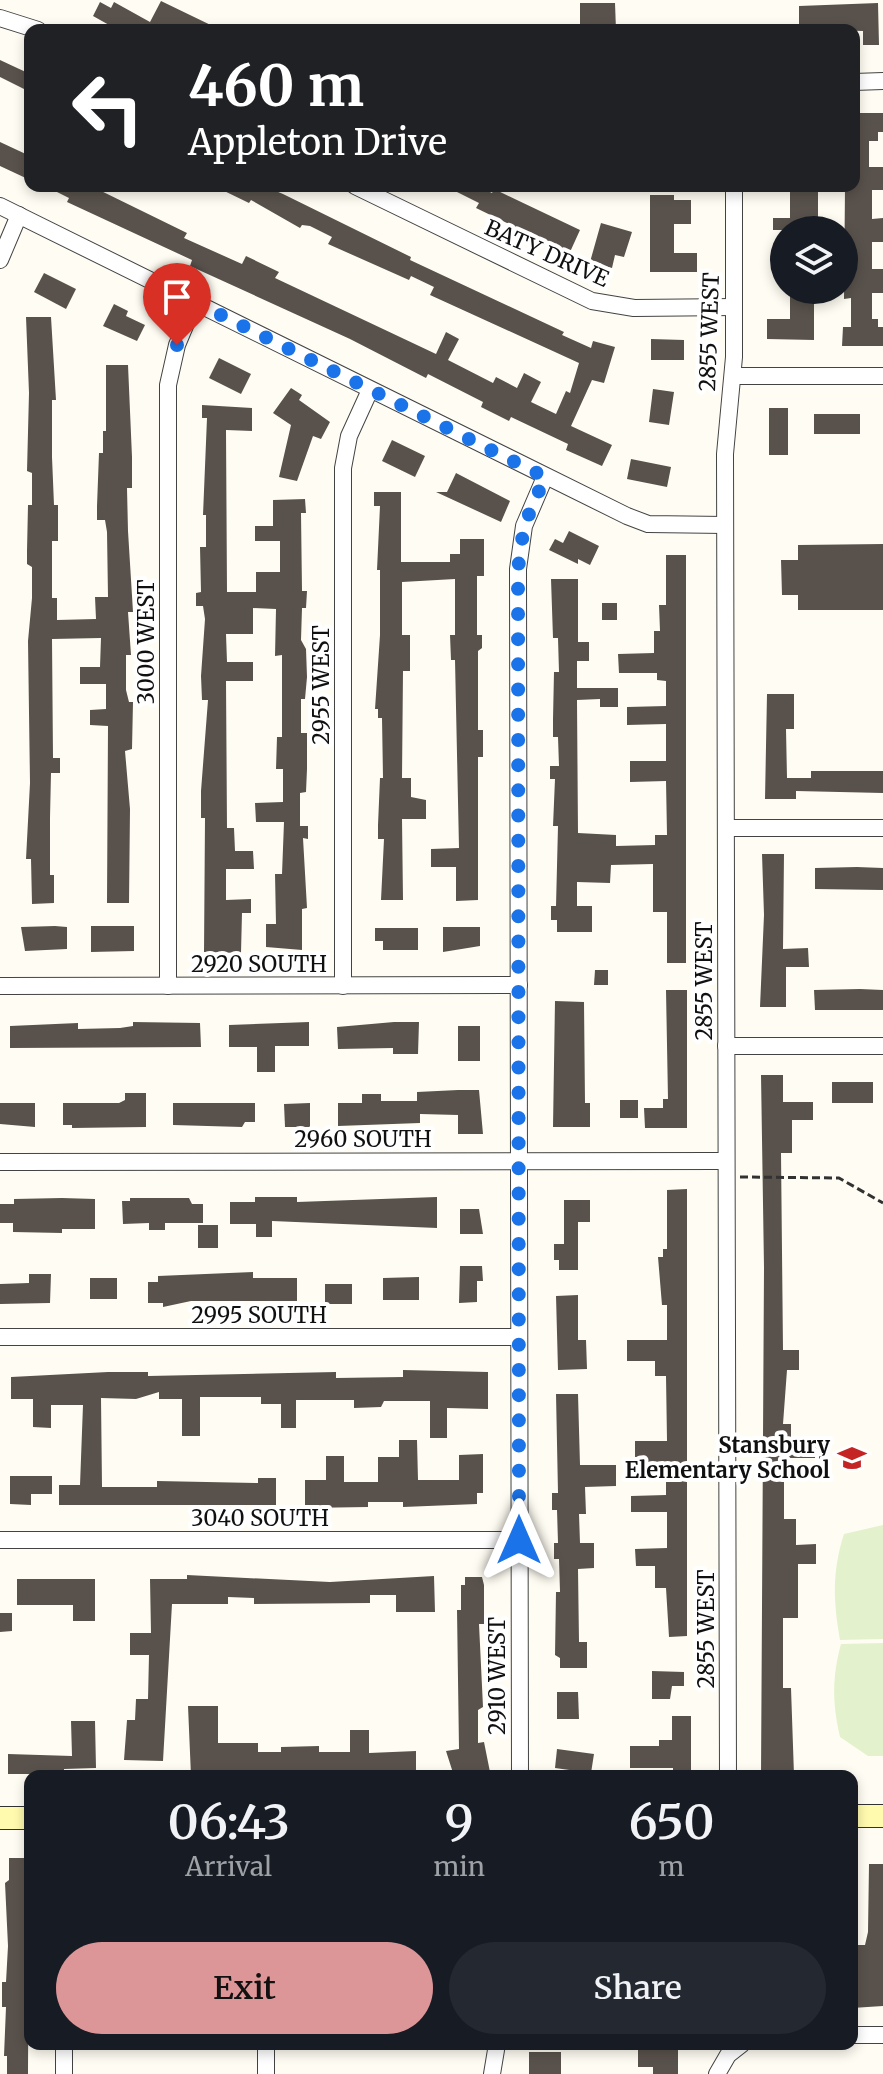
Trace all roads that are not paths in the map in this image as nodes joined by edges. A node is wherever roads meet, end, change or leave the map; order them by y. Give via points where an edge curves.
1 (0, 18) edge
2 (24, 26) edge
3 (883, 81) edge
4 (860, 82) edge
5 (367, 192) edge
6 (734, 192) edge
7 (0, 206) edge
8 (19, 215) junction
9 (0, 260) edge
10 (195, 302) junction
11 (734, 307) junction
12 (733, 376) junction
13 (883, 376) edge
14 (370, 390) junction
15 (545, 477) junction
16 (725, 525) junction
17 (726, 828) junction
18 (883, 828) edge
19 (519, 985) junction
20 (0, 986) edge
21 (168, 986) junction
22 (343, 986) junction
23 (726, 1046) junction
24 (883, 1046) edge
25 (519, 1161) junction
26 (726, 1161) junction
27 (0, 1162) edge
28 (0, 1337) edge
29 (519, 1337) junction
30 (0, 1540) edge
31 (519, 1540) junction
32 (520, 1770) edge
33 (728, 1770) edge
34 (858, 1816) edge
35 (883, 1816) edge
36 (0, 1818) edge
37 (24, 1818) edge
38 (858, 2035) edge
39 (883, 2035) edge
40 (64, 2050) edge
41 (266, 2050) edge
42 (496, 2050) edge
43 (734, 2050) edge
44 (64, 2074) edge
45 (266, 2074) edge
46 (492, 2074) edge
47 (717, 2074) edge

1 - 2 street
3 - 4 street
5 - 11 street, BATY DRIVE via 592,301 634,308
6 - 11 street, 2855 WEST
7 - 8 street
8 - 9 street
8 - 10 street
10 - 14 street
10 - 21 street, 3000 WEST via 168,385
11 - 12 street, 2855 WEST
12 - 13 street
12 - 16 street, 2855 WEST
14 - 15 street
14 - 22 street, 2955 WEST via 349,436 343,468
15 - 16 street via 648,524
15 - 19 street, 2910 WEST via 524,526 519,554
16 - 17 street, 2855 WEST
17 - 18 street
17 - 23 street, 2855 WEST
19 - 22 street, 2920 SOUTH
19 - 25 street, 2910 WEST
20 - 21 street, 2920 SOUTH
21 - 22 street, 2920 SOUTH
23 - 24 street
23 - 26 street, 2855 WEST
25 - 26 street, 2960 SOUTH
25 - 27 street, 2960 SOUTH
25 - 29 street, 2910 WEST
26 - 33 street, 2855 WEST
28 - 29 street, 2995 SOUTH
29 - 31 street, 2910 WEST
30 - 31 street, 3040 SOUTH
31 - 32 street, 2910 WEST
34 - 35 main road
36 - 37 main road
38 - 39 street
40 - 44 street
41 - 45 street
42 - 46 street
43 - 47 street

